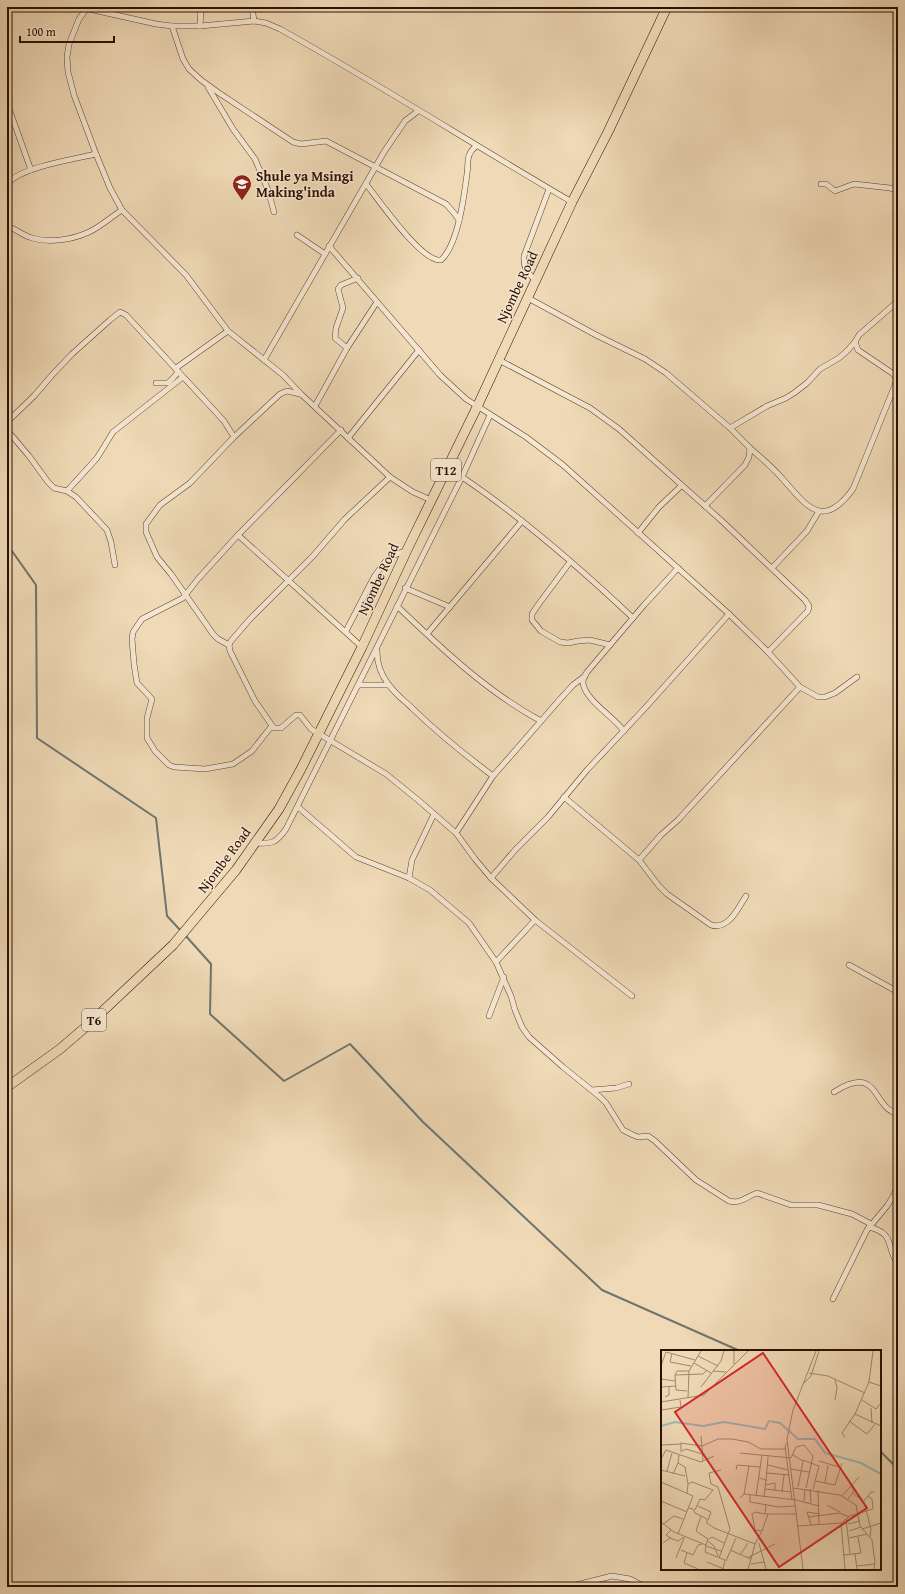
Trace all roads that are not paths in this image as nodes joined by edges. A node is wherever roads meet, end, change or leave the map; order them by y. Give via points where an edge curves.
1 (11, 7) edge
2 (201, 7) edge
3 (252, 7) edge
4 (668, 7) edge
5 (85, 8) edge
6 (7, 16) edge
7 (254, 21) junction
8 (172, 26) junction
9 (200, 26) junction
10 (206, 84) junction
11 (7, 103) edge
12 (418, 111) junction
13 (476, 146) junction
14 (96, 154) junction
15 (376, 166) junction
16 (31, 170) junction
17 (7, 184) edge
18 (366, 184) junction
19 (821, 184) dead end
20 (549, 189) junction
21 (898, 190) edge
22 (572, 202) junction
23 (122, 210) junction
24 (274, 212) dead end
25 (7, 220) edge
26 (458, 220) junction
27 (8, 226) edge
28 (297, 236) dead end
29 (329, 246) junction
30 (325, 254) junction
31 (358, 278) junction
32 (536, 281) junction
33 (528, 298) junction
34 (898, 301) edge
35 (377, 302) junction
36 (228, 331) junction
37 (855, 342) junction
38 (347, 348) junction
39 (419, 350) junction
40 (264, 360) junction
41 (499, 360) junction
42 (177, 370) junction
43 (898, 370) edge
44 (183, 376) junction
45 (896, 377) junction
46 (156, 383) dead end
47 (301, 394) junction
48 (315, 406) junction
49 (477, 407) junction
50 (490, 414) junction
51 (7, 422) edge
52 (730, 428) junction
53 (7, 430) edge
54 (341, 430) junction
55 (234, 437) junction
56 (348, 438) junction
57 (750, 448) junction
58 (390, 477) junction
59 (462, 477) junction
60 (681, 486) junction
61 (68, 491) junction
62 (431, 500) junction
63 (705, 506) junction
64 (819, 511) junction
65 (522, 521) junction
66 (638, 533) junction
67 (238, 535) junction
68 (407, 550) junction
69 (570, 562) junction
70 (115, 565) dead end
71 (678, 568) junction
72 (772, 568) junction
73 (289, 580) junction
74 (406, 588) junction
75 (186, 595) junction
76 (397, 606) junction
77 (450, 607) junction
78 (729, 614) junction
79 (633, 618) junction
80 (346, 631) junction
81 (427, 634) junction
82 (229, 646) junction
83 (610, 646) junction
84 (362, 647) junction
85 (377, 649) junction
86 (768, 652) junction
87 (585, 676) junction
88 (857, 677) dead end
89 (359, 685) junction
90 (389, 685) junction
91 (800, 686) junction
92 (541, 721) junction
93 (273, 728) junction
94 (624, 731) junction
95 (319, 732) junction
96 (330, 740) junction
97 (493, 776) junction
98 (564, 797) junction
99 (298, 807) junction
100 (434, 814) junction
101 (456, 833) junction
102 (256, 843) junction
103 (639, 860) junction
104 (409, 878) junction
105 (492, 878) junction
106 (746, 896) dead end
107 (197, 918) joint
108 (535, 920) junction
109 (496, 962) junction
110 (849, 965) dead end
111 (504, 977) junction
112 (898, 992) edge
113 (632, 996) dead end
114 (489, 1016) dead end
115 (629, 1084) dead end
116 (7, 1087) edge
117 (592, 1090) junction
118 (834, 1092) dead end
119 (898, 1114) edge
120 (898, 1183) edge
121 (870, 1225) junction
122 (898, 1264) edge
123 (833, 1299) dead end
124 (568, 1587) edge
125 (645, 1587) edge

1 - 6 street
2 - 9 street
3 - 7 street
4 - 22 highway, Njombe Road / T12
5 - 8 street
5 - 14 street via 69,44 68,72
7 - 9 street
7 - 12 street via 266,23 286,32 357,72
8 - 9 street
8 - 10 street via 183,59 189,69
10 - 15 street via 293,142 301,144 326,141
10 - 24 street via 254,159 268,190
11 - 16 street
12 - 13 street
12 - 15 street via 405,121
13 - 20 street
13 - 26 street via 467,158 467,174
14 - 16 street
14 - 23 street
15 - 18 street
15 - 26 street via 446,204
16 - 17 street via 10,179
18 - 26 street via 419,249 432,259 441,260 448,253
18 - 29 street
19 - 21 street via 826,184 835,191 854,184
20 - 22 street
20 - 32 street via 524,256 526,272
22 - 32 highway, Njombe Road / T12
23 - 27 street via 90,232 76,237 33,239
23 - 36 street via 186,275
25 - 27 street
28 - 30 street
29 - 30 street
29 - 31 street
30 - 40 street
31 - 35 street
31 - 38 street via 338,288 343,308 335,338
32 - 33 highway, Njombe Road / T12
33 - 41 highway, Njombe Road / T12
33 - 52 street via 645,359 679,384
34 - 37 street via 859,335
35 - 38 street
35 - 39 street
36 - 40 street
36 - 42 street
37 - 45 street via 858,350
37 - 52 street via 839,358 820,369 794,393
38 - 48 street
39 - 49 street via 440,375
39 - 56 street
40 - 47 street
41 - 49 highway, Njombe Road / T12
41 - 60 street via 590,408 619,429
42 - 44 street
42 - 46 street via 168,383
42 - 51 street via 126,315 120,312 72,354
43 - 45 street
44 - 55 street via 224,421
44 - 61 street via 113,432 97,458
45 - 64 street via 896,386 853,489 839,506 830,511
47 - 48 street
47 - 55 street via 284,391
48 - 54 street
49 - 50 street
49 - 62 highway, Njombe Road / T12
50 - 59 street
50 - 66 street via 557,460
52 - 57 street
53 - 61 street via 48,482 59,490
54 - 56 street
54 - 67 street
55 - 75 street via 190,483 160,505 146,524 146,532 157,557
56 - 58 street
57 - 63 street via 745,465
57 - 64 street via 772,467 804,504
58 - 62 street
58 - 73 street via 345,519
59 - 65 street
59 - 74 street
60 - 63 street
60 - 66 street via 659,507
61 - 70 street via 107,530
62 - 68 highway, Njombe Road / T12
63 - 72 street
64 - 72 street via 808,531
65 - 69 street
65 - 77 street
66 - 71 street
67 - 73 street
67 - 75 street
68 - 80 street via 390,557 381,566
68 - 84 highway, Njombe Road / T12
69 - 79 street
69 - 83 street via 532,614 532,620 541,631 560,642 590,640
71 - 78 street
71 - 79 street
72 - 86 street via 809,606 804,616
73 - 80 street
73 - 82 street via 250,618
74 - 76 street
74 - 77 street
75 - 82 street via 213,634
75 - 93 street via 142,619 133,632 132,650 137,683 152,699 147,718 147,738 152,747 174,767 215,768 233,764 248,755 267,731
76 - 81 street
76 - 85 street
77 - 81 street
78 - 86 street
78 - 94 street
79 - 83 street
80 - 84 street
81 - 92 street via 504,699
82 - 93 street via 255,701
83 - 87 street
84 - 95 highway, Njombe Road / T12
85 - 89 street
85 - 90 street via 377,661
86 - 91 street
87 - 92 street via 573,685
87 - 94 street via 584,688
88 - 91 street via 835,694 825,697 818,697
89 - 90 street
89 - 96 street
90 - 97 street via 436,731
91 - 103 street
92 - 97 street
93 - 95 street via 281,728 296,715 300,715 311,728
94 - 98 street
95 - 96 street
95 - 102 highway, Njombe Road / T12 via 279,809
96 - 99 street
96 - 100 street via 402,786
97 - 101 street
98 - 103 street
98 - 105 street
99 - 102 street via 279,839 273,843
99 - 104 street via 356,857
100 - 101 street
100 - 104 street via 412,860
101 - 105 street
102 - 107 highway, Njombe Road / T12
103 - 106 street via 667,894 711,925 722,926 729,921
104 - 109 street via 430,890 469,923
105 - 108 street
107 - 116 highway, Njombe Road / T6 via 173,945 88,1025 60,1049
108 - 109 street
108 - 113 street
109 - 111 street
110 - 112 street
111 - 114 street
111 - 117 street via 522,1027 529,1037
115 - 117 street
117 - 121 street via 606,1103 623,1130 638,1137 651,1138 696,1180 729,1201 744,1200 756,1193 791,1205 818,1204 852,1214
118 - 119 street via 854,1083 868,1086 876,1092 887,1108
120 - 121 street via 887,1206
121 - 122 street via 887,1236
121 - 123 street
124 - 125 street via 612,1576 630,1579

